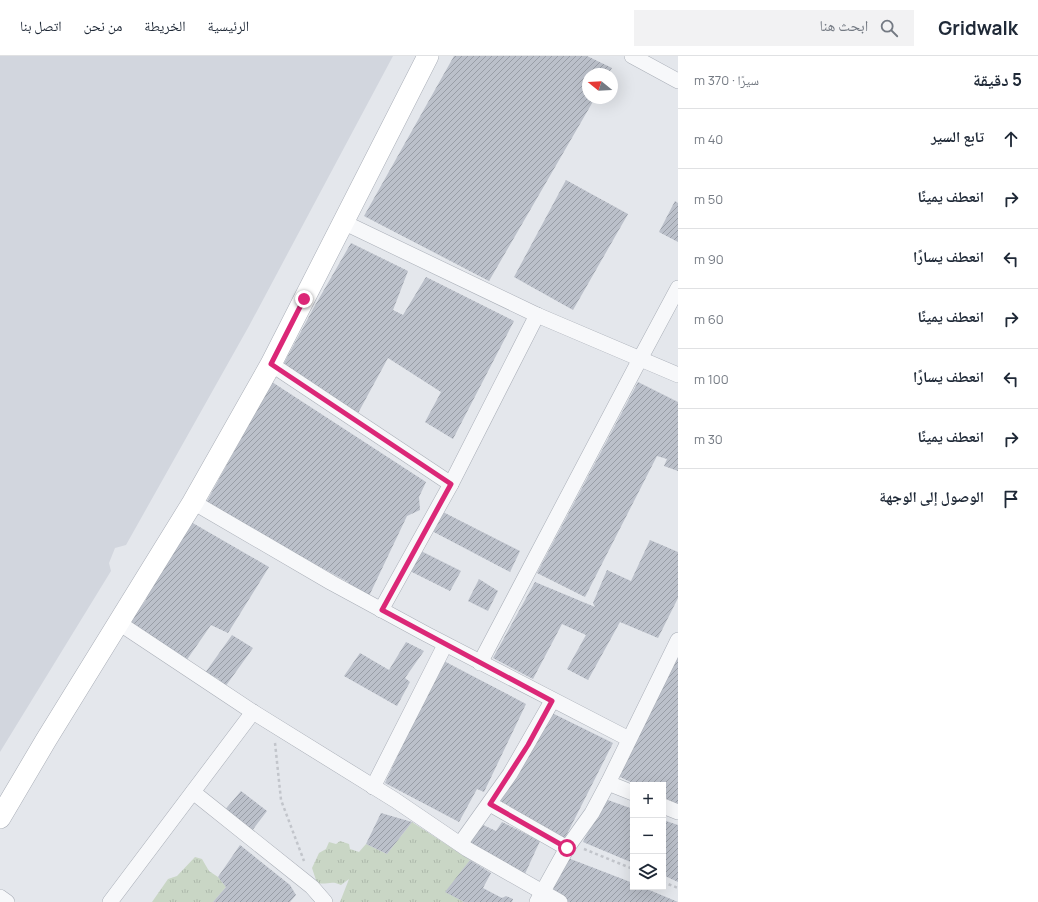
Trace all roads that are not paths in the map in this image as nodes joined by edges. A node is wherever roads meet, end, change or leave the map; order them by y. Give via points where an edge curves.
1 (428, 56) edge
2 (632, 56) edge
3 (678, 81) edge
4 (343, 222) junction
5 (678, 288) edge
6 (537, 315) junction
7 (640, 359) junction
8 (271, 364) junction
9 (678, 375) edge
10 (451, 484) junction
11 (193, 502) junction
12 (382, 610) junction
13 (119, 623) junction
14 (678, 640) edge
15 (445, 644) junction
16 (480, 663) junction
17 (552, 701) junction
18 (253, 712) junction
19 (629, 739) junction
20 (608, 783) junction
21 (373, 787) junction
22 (193, 792) junction
23 (630, 792) edge
24 (490, 804) junction
25 (666, 807) edge
26 (678, 812) edge
27 (0, 818) edge
28 (460, 844) junction
29 (569, 846) junction
30 (0, 897) edge
31 (540, 897) edge
32 (7, 902) edge
33 (110, 902) edge
34 (325, 902) edge
35 (560, 902) edge

1 - 4 street
2 - 3 street
4 - 6 street
4 - 8 street
5 - 7 street
6 - 7 street
6 - 10 street
7 - 9 street
7 - 16 street
8 - 10 street
8 - 11 street
10 - 12 street
11 - 12 street
11 - 13 street
12 - 15 street
13 - 18 street
13 - 27 street
14 - 19 street
15 - 16 street
15 - 21 street
16 - 17 street
17 - 19 street
17 - 24 street via 528,745
18 - 21 street
18 - 22 street
19 - 20 street
20 - 23 street
20 - 29 street via 592,813
21 - 28 street
22 - 33 street
22 - 34 street via 312,887
24 - 28 street
24 - 29 street
25 - 26 street
28 - 31 street
29 - 31 street
30 - 32 street
31 - 35 street

